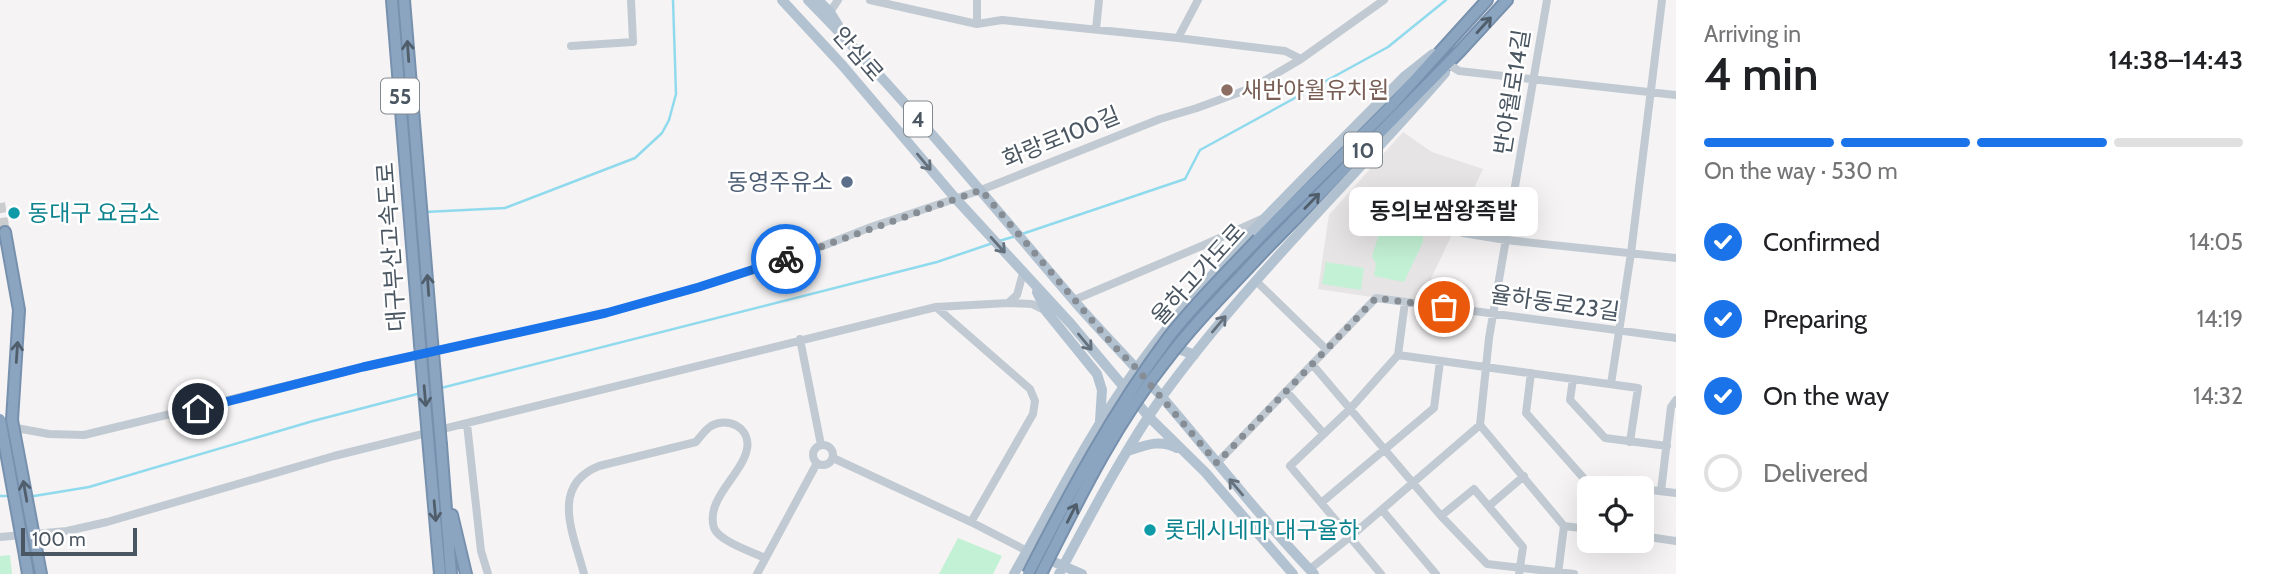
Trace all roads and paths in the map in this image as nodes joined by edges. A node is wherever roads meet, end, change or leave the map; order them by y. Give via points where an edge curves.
1 (392, 0) edge
2 (404, 0) edge
3 (631, 0) edge
4 (782, 0) edge
5 (808, 0) edge
6 (818, 0) edge
7 (838, 0) edge
8 (870, 0) edge
9 (908, 0) edge
10 (977, 0) edge
11 (1099, 0) edge
12 (1198, 0) edge
13 (1384, 0) edge
14 (1487, 0) edge
15 (1507, 0) edge
16 (1546, 0) edge
17 (1662, 0) edge
18 (1370, 4) edge
19 (915, 9) junction
20 (830, 12) junction
21 (977, 24) junction
22 (1096, 29) junction
23 (845, 37) junction
24 (1178, 38) junction
25 (1450, 41) junction
26 (571, 46) dead end
27 (1461, 50) junction
28 (1301, 59) junction
29 (1451, 66) junction
30 (1534, 79) junction
31 (1651, 92) junction
32 (1676, 95) edge
33 (981, 190) junction
34 (414, 192) junction
35 (956, 199) junction
36 (1270, 216) junction
37 (5, 232) dead end
38 (1463, 233) dead end
39 (1506, 240) junction
40 (1204, 245) junction
41 (1631, 253) junction
42 (1676, 258) edge
43 (1228, 259) junction
44 (1023, 273) junction
45 (1256, 281) junction
46 (1033, 283) junction
47 (1074, 300) junction
48 (1405, 302) junction
49 (1008, 303) junction
50 (936, 307) junction
51 (1046, 311) junction
52 (1493, 314) junction
53 (1170, 327) junction
54 (1619, 331) junction
55 (1676, 338) edge
56 (800, 339) junction
57 (1326, 349) junction
58 (1194, 355) junction
59 (1398, 355) junction
60 (1440, 361) junction
61 (1312, 364) junction
62 (1486, 367) junction
63 (1136, 368) junction
64 (1531, 373) junction
65 (1573, 379) junction
66 (1611, 384) junction
67 (1124, 387) junction
68 (1286, 391) junction
69 (1162, 397) junction
70 (1676, 400) edge
71 (1350, 409) junction
72 (1146, 413) junction
73 (0, 418) edge
74 (467, 424) junction
75 (1100, 424) junction
76 (0, 425) edge
77 (1480, 425) junction
78 (1324, 434) junction
79 (1630, 442) junction
80 (821, 445) junction
81 (1667, 446) junction
82 (435, 447) junction
83 (1384, 449) junction
84 (1128, 452) junction
85 (1186, 452) junction
86 (833, 458) junction
87 (817, 463) junction
88 (1217, 463) junction
89 (1120, 466) junction
90 (1524, 476) junction
91 (1582, 476) edge
92 (444, 482) junction
93 (1413, 483) junction
94 (1654, 490) edge
95 (1661, 491) junction
96 (1676, 493) edge
97 (1321, 503) junction
98 (1489, 506) junction
99 (1381, 510) junction
100 (1441, 516) junction
101 (971, 522) junction
102 (1564, 526) junction
103 (1577, 528) edge
104 (0, 537) edge
105 (1350, 537) junction
106 (1654, 538) edge
107 (1676, 541) edge
108 (1027, 551) junction
109 (765, 558) junction
110 (1487, 564) junction
111 (1061, 570) edge
112 (1312, 571) edge
113 (1519, 571) edge
114 (1558, 573) edge
115 (28, 574) edge
116 (41, 574) edge
117 (440, 574) edge
118 (451, 574) edge
119 (466, 574) edge
120 (488, 574) edge
121 (584, 574) edge
122 (757, 574) edge
123 (1014, 574) edge
124 (1028, 574) edge
125 (1041, 574) edge
126 (1082, 574) edge
127 (1293, 574) edge
128 (1381, 574) edge
129 (1436, 574) edge
130 (1485, 574) edge
131 (1574, 574) edge

1 - 34 highway, 대구부산고속도로 / 55
34 -> 2 highway, 대구부산고속도로 / 55
3 - 26 street via 633,41
4 -> 35 main road, 안심로
5 - 23 main road, 4
6 - 20 main road
7 - 20 street
8 - 19 street
9 - 19 street
10 - 21 street
11 - 22 street
12 - 24 street
13 - 18 street, 화랑로100길
14 - 25 highway, 10
27 -> 15 highway, 10
16 - 30 street, 반야월로14길
17 - 31 street
18 - 28 street, 화랑로100길
19 - 21 street
20 - 23 main road
21 - 22 street via 1002,20
22 - 24 street
23 - 33 main road, 안심로 / 4
24 - 28 street via 1285,51
25 - 36 main road via 1404,77
25 - 124 highway, 율하고가도로 / 10, bridge via 1169,337 1124,401
27 - 29 main road
125 -> 27 highway, 율하고가도로 / 10, bridge via 1135,404 1182,341
28 - 33 street, 화랑로100길 via 1233,96 1160,119
29 - 30 street via 1459,71
29 - 45 main road
30 - 31 street
30 - 39 street, 반야월로14길
31 - 32 street
31 - 41 street
33 - 35 street, 화랑로100길
33 - 47 main road, 안심로 / 4
82 -> 34 highway, 대구부산고속도로 / 55, bridge via 423,229
34 -> 82 highway, 대구부산고속도로 / 55, bridge via 411,229 420,344
35 -> 44 main road, 안심로
35 - 76 street, 화랑로100길 via 792,257 606,313 84,435
36 - 40 street
36 - 43 main road
116 -> 37 highway, bridge via 12,420 19,310
38 - 39 street
39 - 41 street
39 - 52 street, 반야월로14길
40 - 43 street via 1219,245
40 - 47 street
41 - 42 street
41 - 54 street
43 - 53 main road
44 - 46 main road, 안심로
44 - 49 street via 1017,295
45 - 57 street
58 -> 45 main road
46 - 51 main road
46 -> 67 main road, 안심로
47 - 63 main road, 안심로 / 4
48 - 52 street, 율하동로23길
48 - 57 street, 율하동로23길 via 1376,298
48 - 59 street
49 - 50 street
49 - 51 street via 1032,304
50 - 56 street
50 - 101 street via 1030,389 1035,401 1033,414
51 - 75 main road via 1097,374 1102,390
52 - 54 street, 율하동로23길
52 - 62 street, 반야월로14길
53 - 58 main road via 1172,346
53 - 63 main road
54 - 55 street, 율하동로23길
54 - 66 street
56 - 74 street
56 - 80 street
57 - 61 street, 율하동로23길
58 - 69 main road
59 - 60 street
59 - 71 street
60 - 62 street
60 - 83 street via 1434,408
61 - 68 street, 율하동로23길
61 - 71 street
62 - 64 street
62 - 77 street, 반야월로14길
63 - 67 main road
63 - 69 main road, 안심로 / 4
64 - 65 street
64 - 91 street via 1527,413
65 - 66 street
65 - 79 street via 1570,400 1579,410 1605,438
66 - 79 street via 1638,388
67 - 72 main road, 안심로
67 - 75 main road
68 - 78 street
68 - 88 street, 율하동로23길
69 - 72 main road
69 - 88 main road, 안심로 / 4
70 - 81 street via 1671,407
71 - 78 street
71 - 83 street
72 - 84 main road
72 - 85 main road, 안심로
73 - 115 highway, bridge
74 - 104 street via 334,456 107,522
74 - 120 street via 481,551
75 - 89 main road via 1121,442
75 - 108 main road
77 - 90 street
77 - 93 street
78 - 97 street via 1290,466
79 - 81 street
80 - 86 street via 831,448
80 - 87 street via 813,455
81 - 95 street
82 - 92 highway, 대구부산고속도로 / 55
82 -> 117 highway, 대구부산고속도로 / 55
83 - 93 street
83 - 97 street
84 - 85 main road via 1166,443
84 - 89 main road
85 - 127 main road, 안심로
86 - 87 street via 826,465
86 - 101 street
87 - 109 street
112 -> 88 main road, 안심로 / 4
89 - 111 main road
90 - 98 street
90 - 102 street
92 - 118 highway, 대구부산고속도로 / 55
92 - 119 highway
93 - 99 street
93 - 100 street
94 - 95 street
95 - 96 street
97 - 105 street
98 - 100 street via 1474,489
98 - 113 street via 1523,547
99 - 105 street
99 - 129 street
100 - 110 street
101 - 108 street
102 - 103 street
102 - 114 street
105 - 112 street
105 - 128 street
106 - 107 street
108 - 111 main road
108 - 123 main road
109 - 121 street via 724,539 714,526 713,513 721,494 747,452 744,432 729,422 711,426 696,442 599,466 576,480 570,492 569,519
109 - 122 street
110 - 113 street
110 - 130 street
111 - 126 main road
113 - 114 street
114 - 131 street

